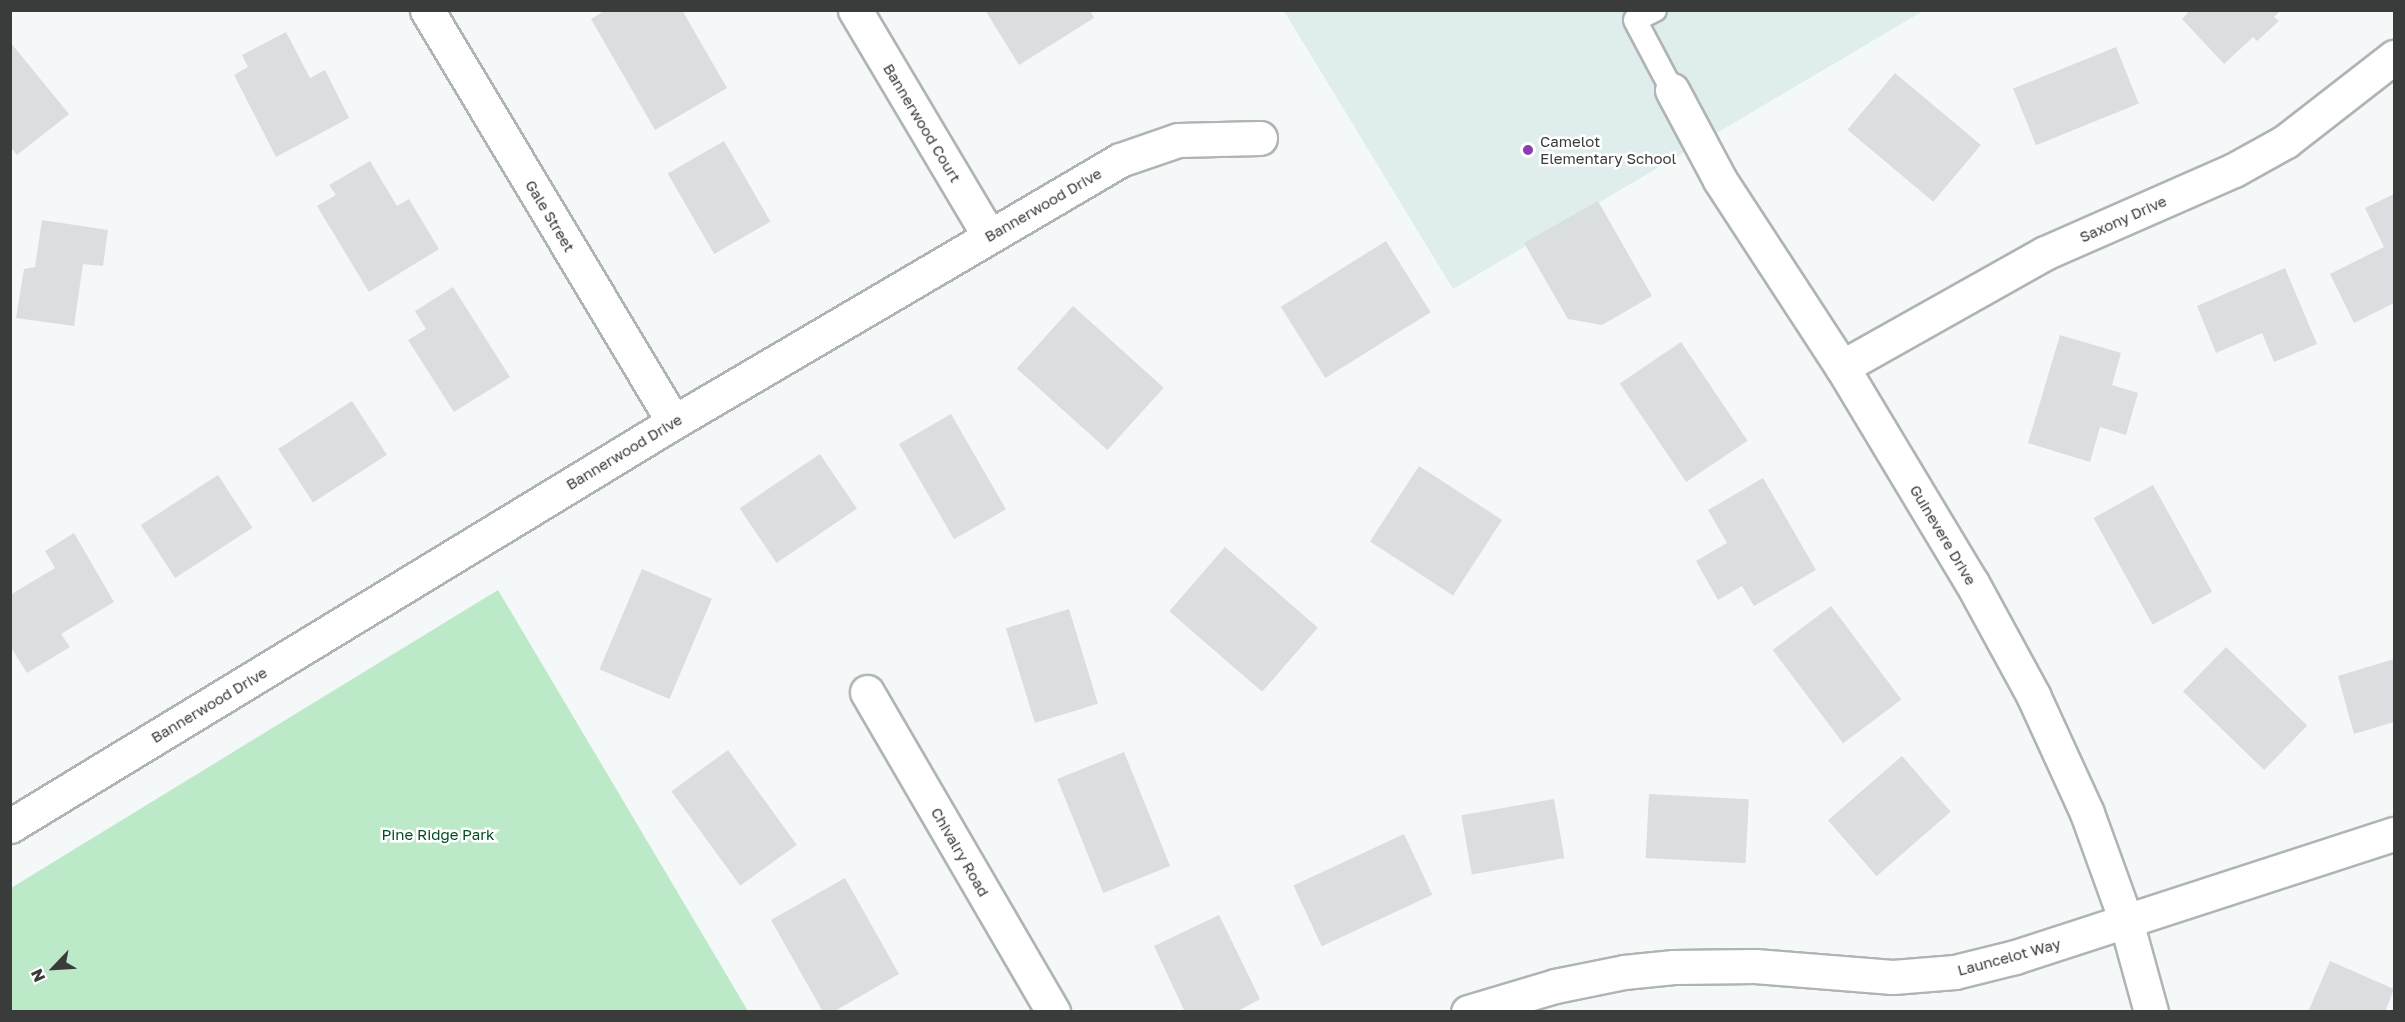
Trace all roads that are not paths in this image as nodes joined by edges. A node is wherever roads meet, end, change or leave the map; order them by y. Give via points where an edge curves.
1 (427, 10) edge
2 (855, 10) edge
3 (1655, 10) edge
4 (2394, 57) edge
5 (1672, 90) joint
6 (1260, 138) dead end
7 (989, 236) junction
8 (1842, 367) junction
9 (674, 422) junction
10 (867, 692) dead end
11 (10, 826) edge
12 (2394, 834) edge
13 (2126, 921) junction
14 (1053, 1011) edge
15 (1468, 1011) edge
16 (2151, 1011) edge

1 - 9 street, Gale Street
2 - 7 street, Bannerwood Court
3 - 5 lane via 1635,20
4 - 8 street, Saxony Drive via 2286,141 2234,170 2044,254
5 - 8 street, Guinevere Drive via 1720,180
6 - 7 street, Bannerwood Drive via 1178,140 1120,160
7 - 9 street, Bannerwood Drive
8 - 13 street, Guinevere Drive via 1972,584 2033,695 2087,813
9 - 11 street, Bannerwood Drive
10 - 14 street, Chivalry Road
12 - 13 street, Launcelot Way
13 - 15 street, Launcelot Way via 1955,972 1893,977 1755,966 1674,967 1555,986
13 - 16 street, Guinevere Drive

